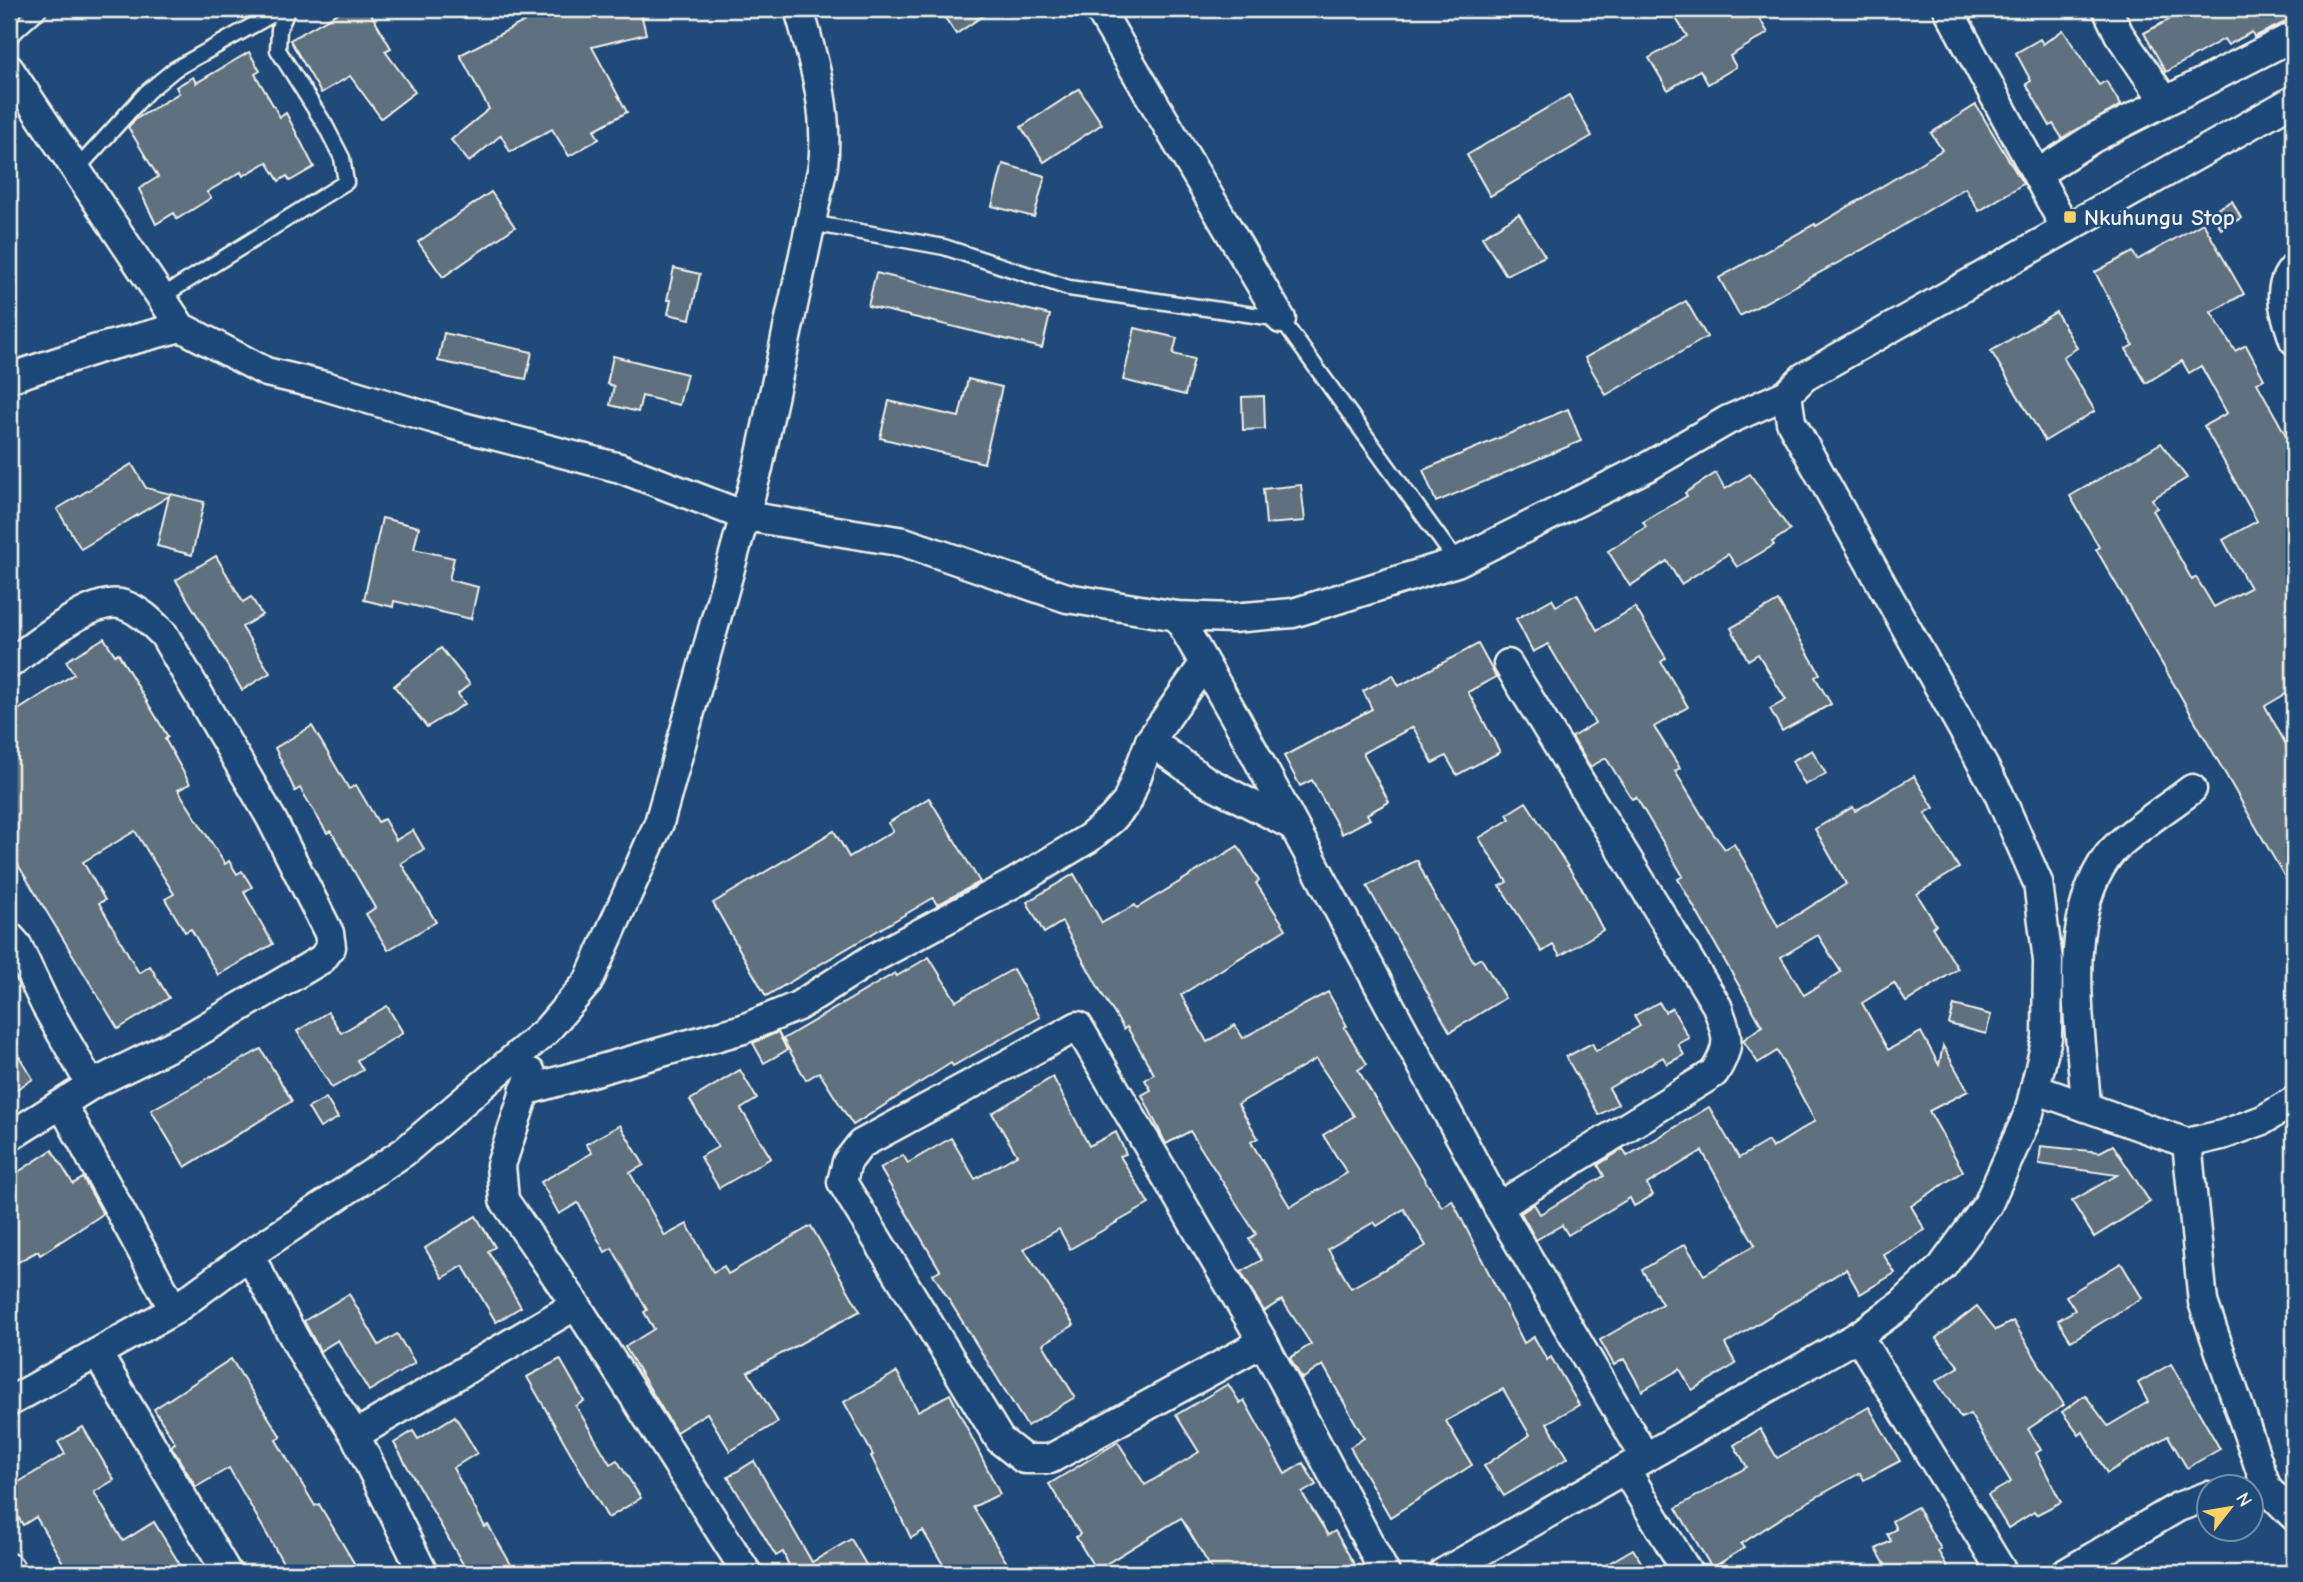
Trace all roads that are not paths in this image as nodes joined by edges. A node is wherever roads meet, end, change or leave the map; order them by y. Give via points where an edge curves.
1 (40, 9) edge
2 (282, 9) edge
3 (288, 9) edge
4 (799, 9) edge
5 (1099, 9) edge
6 (1948, 9) edge
7 (2107, 9) edge
8 (2294, 36) edge
9 (9, 37) edge
10 (9, 69) edge
11 (2294, 100) edge
12 (2165, 101) junction
13 (76, 170) junction
14 (2037, 174) junction
15 (811, 223) junction
16 (2066, 229) junction
17 (2294, 268) edge
18 (161, 297) junction
19 (1281, 318) junction
20 (181, 327) junction
21 (2294, 340) edge
22 (9, 378) edge
23 (1787, 394) junction
24 (745, 516) junction
25 (1457, 562) junction
26 (1177, 616) junction
27 (9, 664) edge
28 (1204, 664) junction
29 (1508, 664) dead end
30 (1150, 741) junction
31 (2192, 789) dead end
32 (1292, 825) junction
33 (9, 936) edge
34 (546, 1031) junction
35 (91, 1085) junction
36 (2035, 1089) junction
37 (524, 1091) junction
38 (2294, 1101) edge
39 (62, 1104) junction
40 (2086, 1107) junction
41 (9, 1137) edge
42 (2188, 1143) junction
43 (1498, 1207) junction
44 (249, 1255) junction
45 (576, 1305) junction
46 (174, 1310) junction
47 (1858, 1335) junction
48 (1263, 1342) junction
49 (97, 1353) junction
50 (9, 1402) edge
51 (355, 1436) junction
52 (1635, 1463) junction
53 (2255, 1474) edge
54 (2264, 1493) edge
55 (2194, 1501) edge
56 (2294, 1516) edge
57 (9, 1568) edge
58 (12, 1573) edge
59 (228, 1573) edge
60 (423, 1573) edge
61 (747, 1573) edge
62 (1385, 1573) edge
63 (1443, 1573) edge
64 (1688, 1573) edge
65 (2003, 1573) edge
66 (2066, 1573) edge

1 - 9 lane
2 - 13 lane via 175,69 147,92
3 - 18 lane via 279,29 278,50 342,158 346,183
4 - 15 street via 822,93 826,134
5 - 19 street
6 - 14 street
7 - 12 street
8 - 12 street
10 - 13 street
11 - 16 street
12 - 14 street via 2093,138
13 - 18 street
14 - 16 street
15 - 19 lane via 944,247 1069,288
15 - 24 street
16 - 23 street via 1804,377
17 - 21 street via 2285,278 2282,306
18 - 20 street
19 - 25 lane
20 - 22 street
20 - 24 street via 265,372 620,468
23 - 25 street via 1728,420 1649,466
23 - 36 street via 1791,422 1998,792 2038,883 2048,961 2047,1038
24 - 26 street via 904,542 1067,598
24 - 34 street via 659,823 588,982
25 - 26 street via 1293,613
26 - 28 street
27 - 35 street via 92,607 122,604 144,615 164,635 271,818 329,933 331,947 322,959 191,1036
28 - 30 street
28 - 32 street
29 - 43 street via 1717,1006 1727,1053 1714,1073
30 - 32 street via 1206,781
30 - 37 street via 1127,802 1088,838 1016,883 870,960 798,1006 743,1029
31 - 40 street via 2110,853 2090,884 2078,940
32 - 43 street
33 - 35 street
34 - 37 street
34 - 44 street via 404,1152
35 - 39 street
36 - 40 street
36 - 47 street via 1988,1205 1942,1267 1901,1306
37 - 45 street via 501,1165 504,1200
38 - 42 street via 2263,1120
39 - 41 street
39 - 46 street
40 - 42 street
42 - 53 street via 2203,1302
43 - 52 street
44 - 46 street
44 - 51 street via 308,1363
45 - 51 street
45 - 61 street
46 - 49 street
47 - 52 street
47 - 65 street
48 - 48 street via 1050,1459 1024,1459 1000,1440 842,1182 847,1162 861,1144 1078,1026
48 - 62 street
49 - 50 street
49 - 59 street
51 - 60 street
52 - 63 street
52 - 64 street
54 - 56 street
55 - 66 street
57 - 58 street

